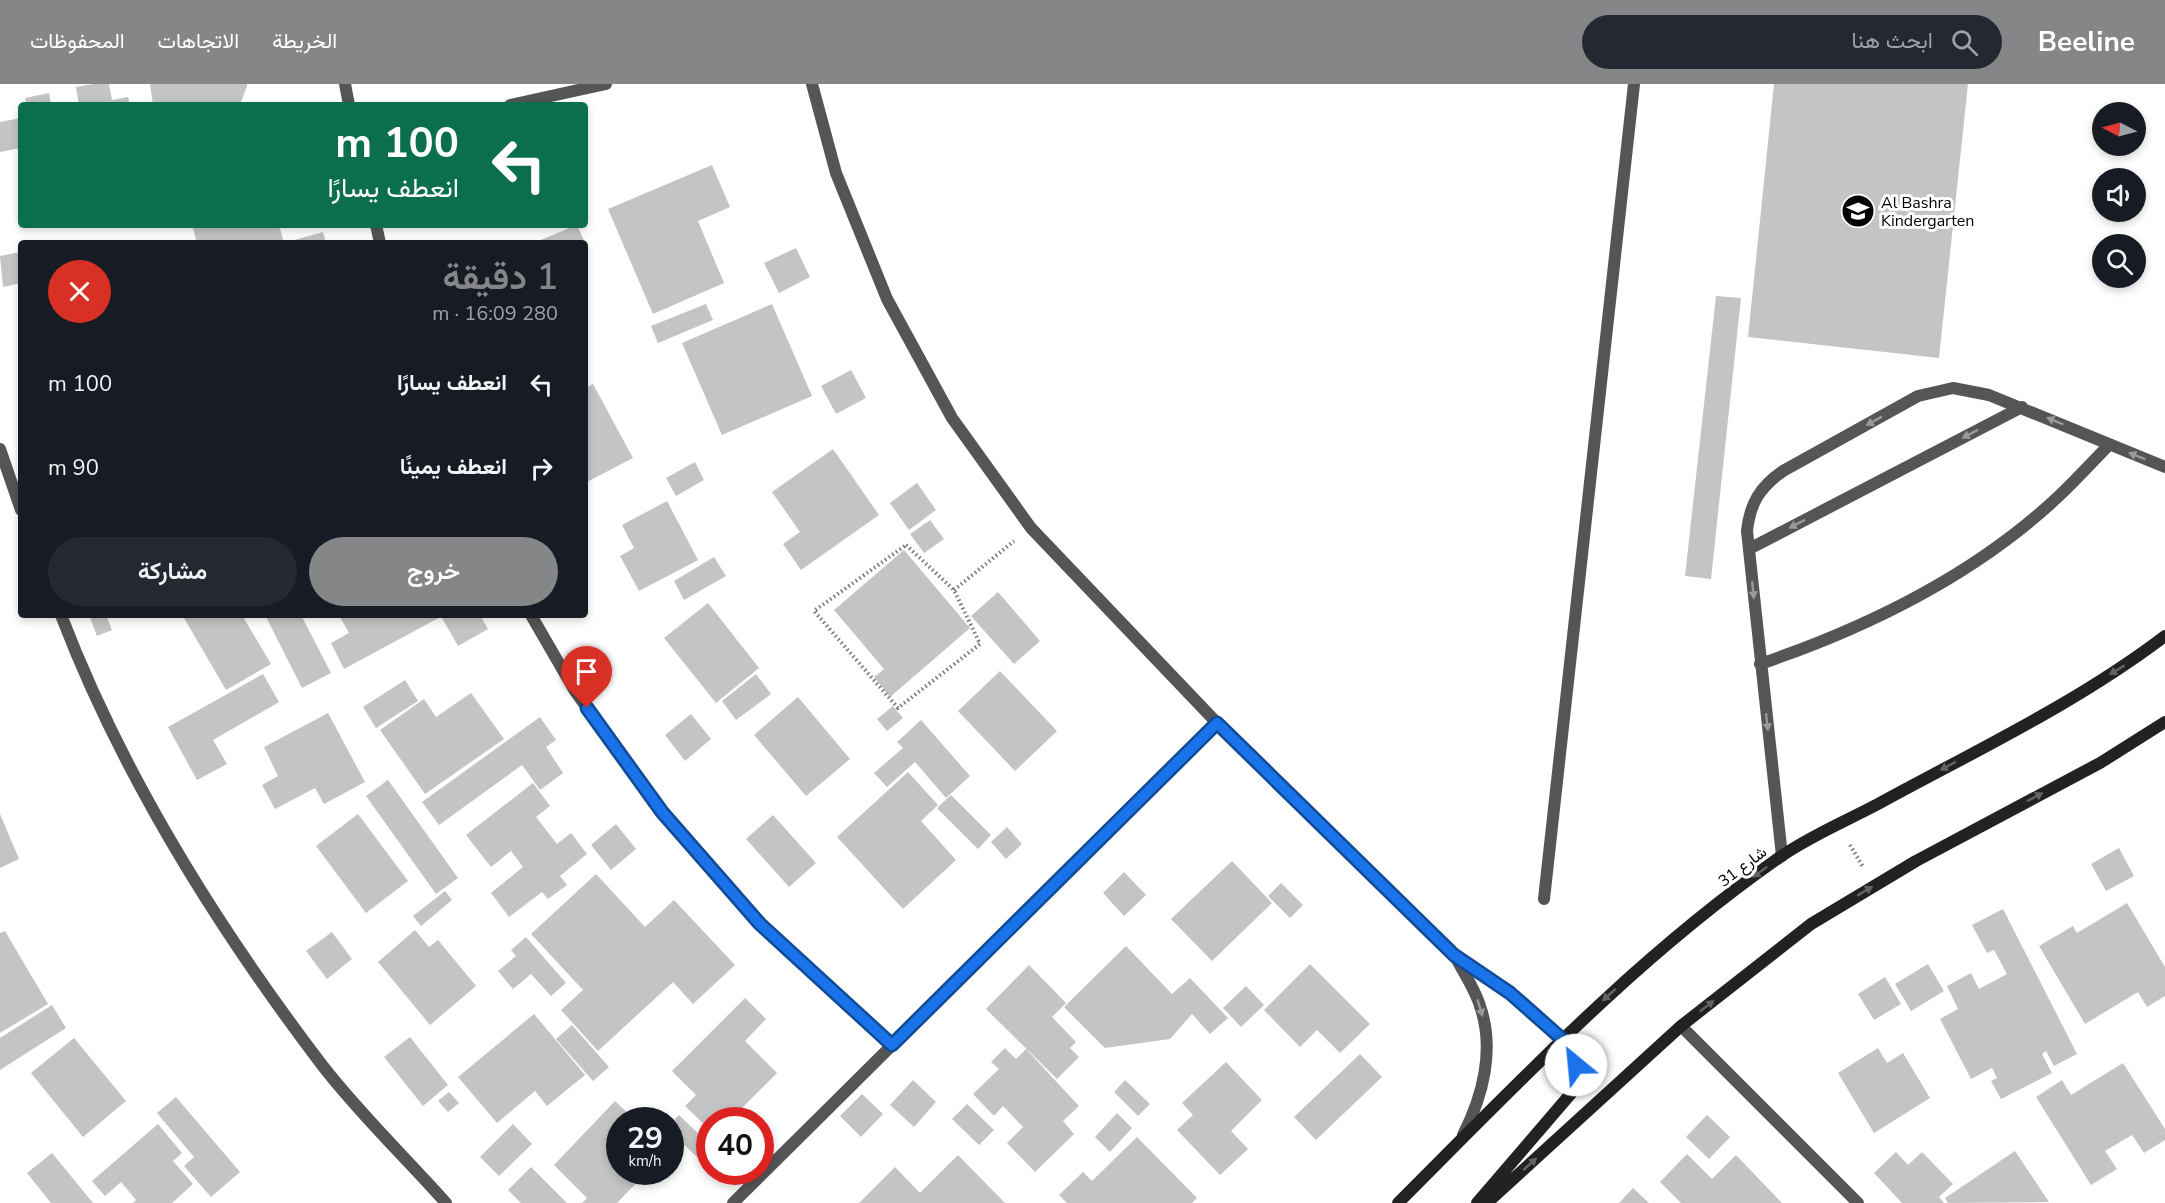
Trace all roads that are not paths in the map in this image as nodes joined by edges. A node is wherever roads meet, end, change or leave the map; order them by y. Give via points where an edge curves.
1 (345, 84) edge
2 (606, 84) edge
3 (812, 84) edge
4 (1634, 84) edge
5 (348, 102) edge
6 (524, 102) edge
7 (2022, 407) junction
8 (2109, 445) junction
9 (0, 449) edge
10 (2165, 467) edge
11 (18, 501) edge
12 (1749, 549) junction
13 (62, 618) edge
14 (533, 618) edge
15 (2165, 636) edge
16 (1760, 664) junction
17 (2165, 722) edge
18 (1217, 723) junction
19 (1782, 856) junction
20 (1544, 899) dead end
21 (1454, 955) junction
22 (1682, 1026) junction
23 (1561, 1038) junction
24 (892, 1045) junction
25 (1460, 1142) junction
26 (446, 1203) edge
27 (733, 1203) edge
28 (1398, 1203) edge
29 (1477, 1203) edge
30 (1487, 1203) edge
31 (1858, 1203) edge

1 - 5 street
2 - 6 street
3 - 18 street via 836,172 886,299 952,417 1031,528
4 - 20 street
8 -> 7 street
7 -> 12 street
7 -> 12 street via 1972,390 1944,389 1918,396 1768,482 1749,512
10 -> 8 street
8 - 16 street via 2060,495 1956,574 1861,626
9 - 11 street
12 -> 16 street
13 - 26 street via 88,685 194,882 323,1066
14 - 24 street via 575,691 662,812 760,924
15 -> 19 street, شارع 31 via 2134,660 2028,722
16 -> 19 street
22 -> 17 street via 1811,924 2100,763
18 - 21 street
18 - 24 street
19 -> 23 street, شارع 31 via 1663,946
21 - 23 street via 1510,993
21 -> 25 street via 1480,1006 1486,1041 1485,1076 1476,1110
30 -> 22 street
22 - 31 street
23 - 25 street, شارع 31
23 - 29 street via 1573,1052 1578,1078 1574,1090
24 - 27 street
25 - 28 street, شارع 31

